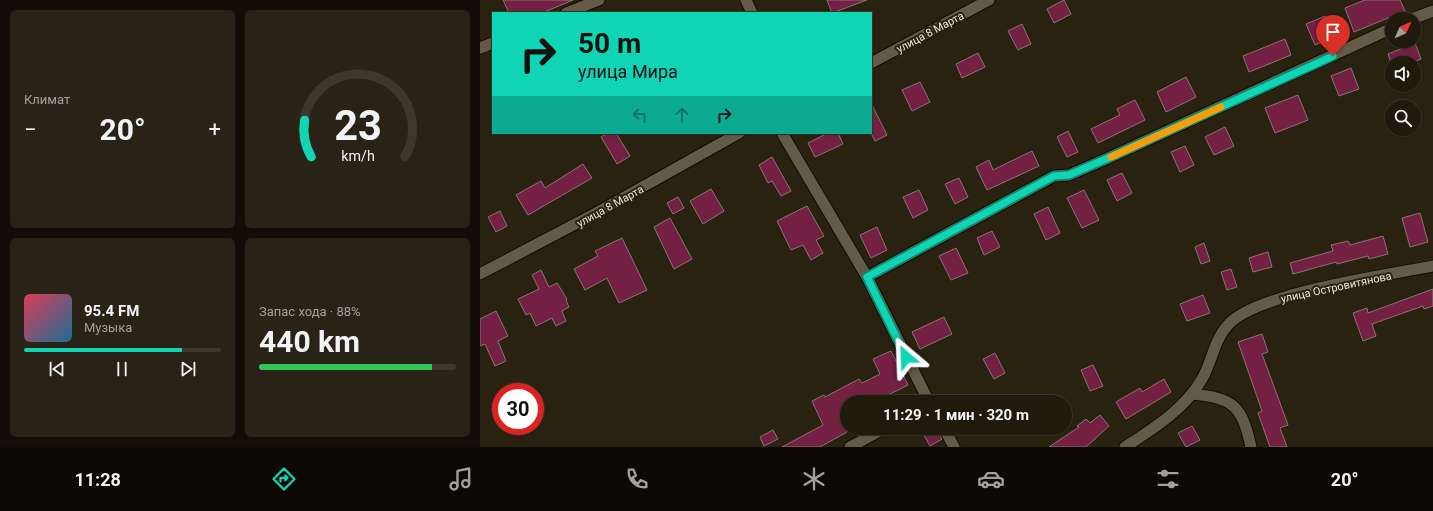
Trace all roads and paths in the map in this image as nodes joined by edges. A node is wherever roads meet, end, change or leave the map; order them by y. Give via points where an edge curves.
1 (598, 0) edge
2 (746, 0) edge
3 (989, 0) edge
4 (1433, 11) edge
5 (568, 12) edge
6 (752, 12) edge
7 (1421, 16) edge
8 (1385, 31) edge
9 (492, 43) edge
10 (480, 48) edge
11 (872, 62) edge
12 (737, 134) edge
13 (783, 134) edge
14 (1433, 266) edge
15 (480, 274) edge
16 (867, 277) junction
17 (1192, 394) junction
18 (923, 395) edge
19 (872, 435) edge
20 (948, 435) edge
21 (850, 447) edge
22 (954, 447) edge
23 (1125, 447) edge
24 (1251, 447) edge

1 - 5 street
2 - 6 street
3 - 11 street, улица 8 Марта
4 - 7 street
8 - 16 street via 1106,159 1069,175 1054,176
9 - 10 street
12 - 15 street, улица 8 Марта via 590,217
13 - 16 street
14 - 17 street, улица Островитянова via 1290,295 1246,311 1235,317 1220,336 1209,366
16 - 18 street
17 - 23 street, улица Островитянова via 1161,422
17 - 24 street via 1212,396 1229,402 1240,412
19 - 21 street
20 - 22 street

